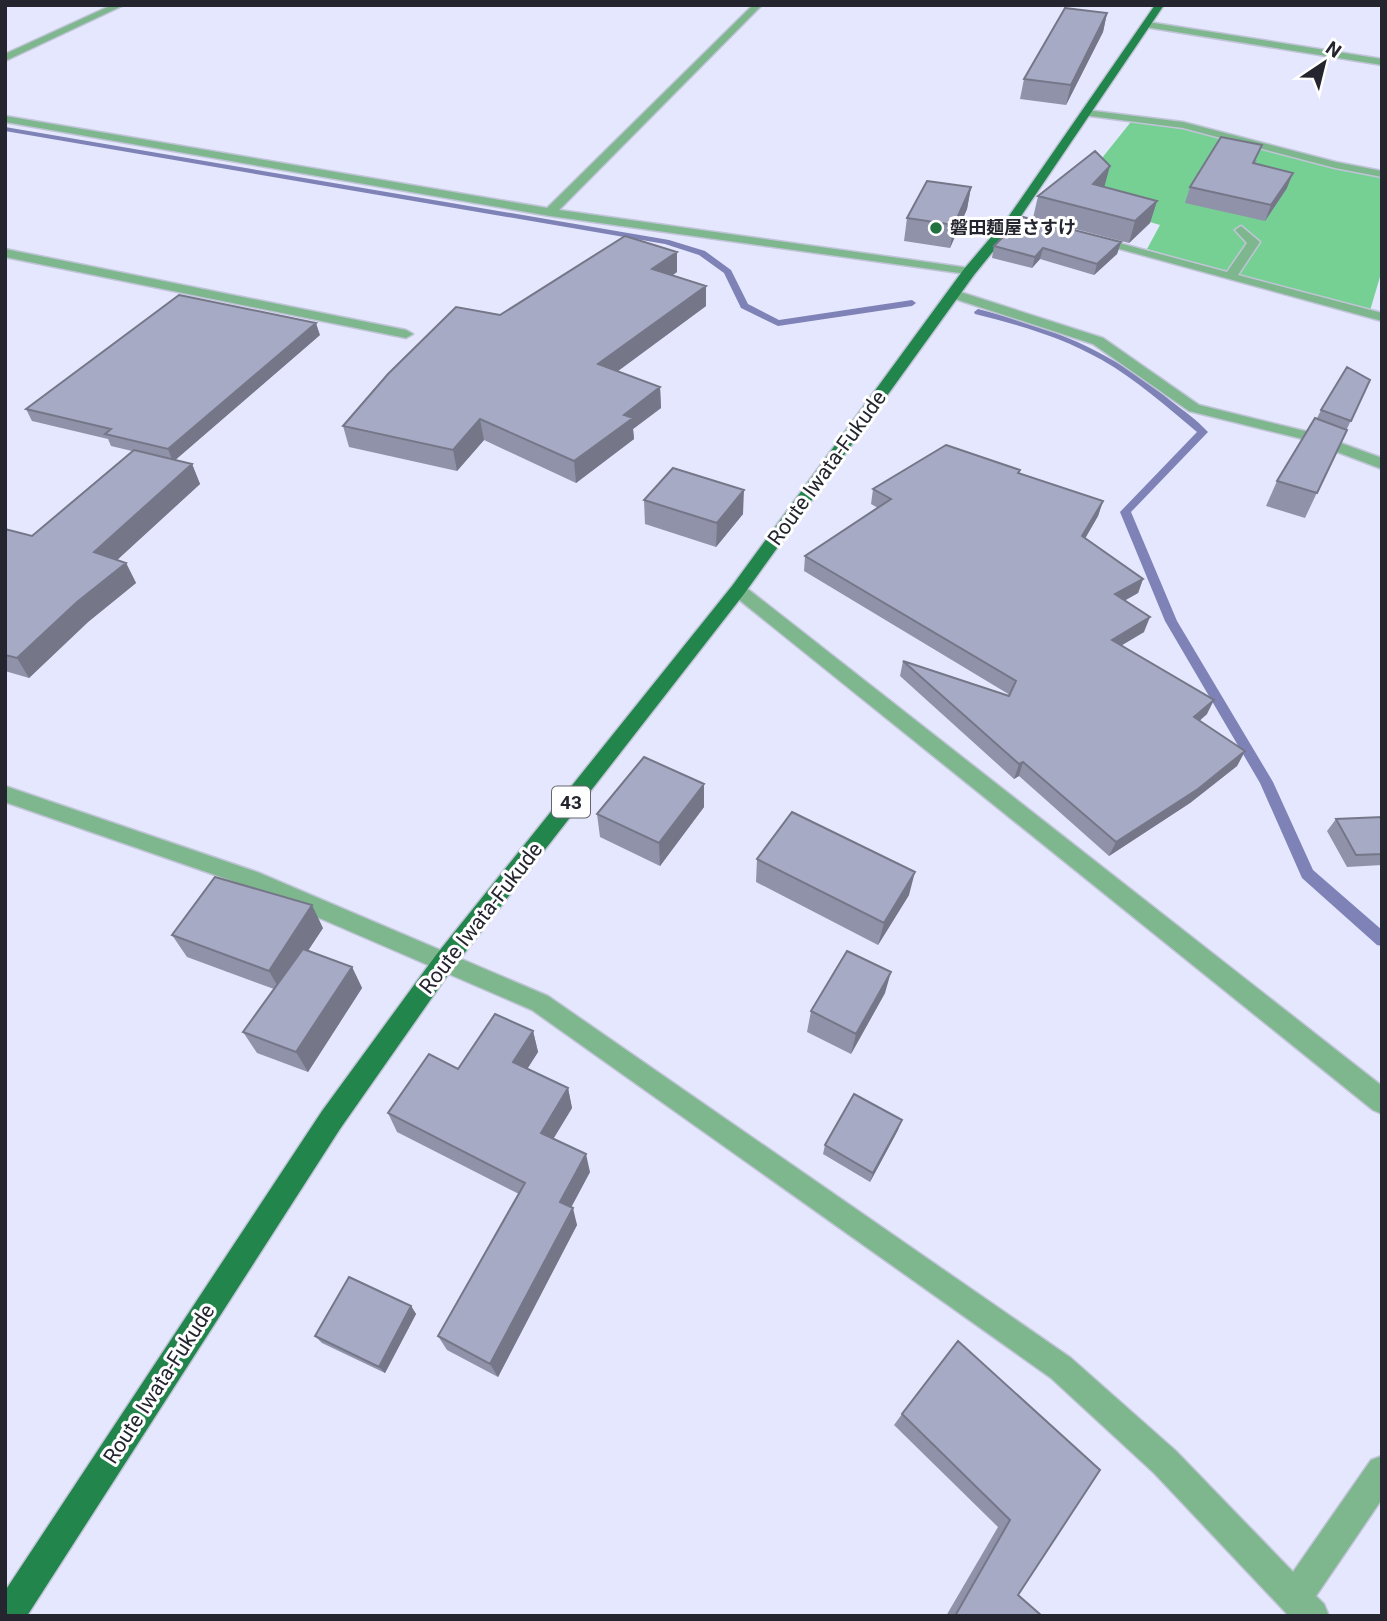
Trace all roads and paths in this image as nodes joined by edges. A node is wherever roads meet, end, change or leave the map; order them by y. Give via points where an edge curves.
1 (120, 5) edge
2 (758, 5) edge
3 (1160, 5) edge
4 (1148, 25) junction
5 (5, 58) edge
6 (1382, 61) edge
7 (1086, 113) junction
8 (5, 119) edge
9 (1382, 174) edge
10 (550, 212) junction
11 (1241, 230) dead end
12 (1076, 236) edge
13 (5, 254) edge
14 (969, 272) junction
15 (1230, 277) junction
16 (954, 294) junction
17 (1382, 317) edge
18 (406, 334) dead end
19 (1382, 464) edge
20 (738, 590) junction
21 (5, 793) edge
22 (444, 962) junction
23 (1382, 1102) edge
24 (1382, 1471) edge
25 (1303, 1607) edge
26 (8, 1616) edge

1 - 5 street
2 - 10 street
3 - 4 main road, Route Iwata-Fukude / 43
4 - 6 street
4 - 7 main road, Route Iwata-Fukude / 43
7 - 9 street via 1183,125
7 - 14 main road, Route Iwata-Fukude / 43 via 1019,220
8 - 10 street
10 - 14 street
11 - 15 street via 1254,242
12 - 15 street
13 - 18 street
14 - 16 main road, Route Iwata-Fukude / 43
15 - 17 street
16 - 19 street via 1098,341 1194,408 1308,436
16 - 20 main road, Route Iwata-Fukude / 43
20 - 22 main road, Route Iwata-Fukude / 43
20 - 23 street
21 - 22 street via 249,878
22 - 25 street via 540,1003 1060,1368 1165,1462
22 - 26 main road, Route Iwata-Fukude / 43 via 331,1120
24 - 25 street

